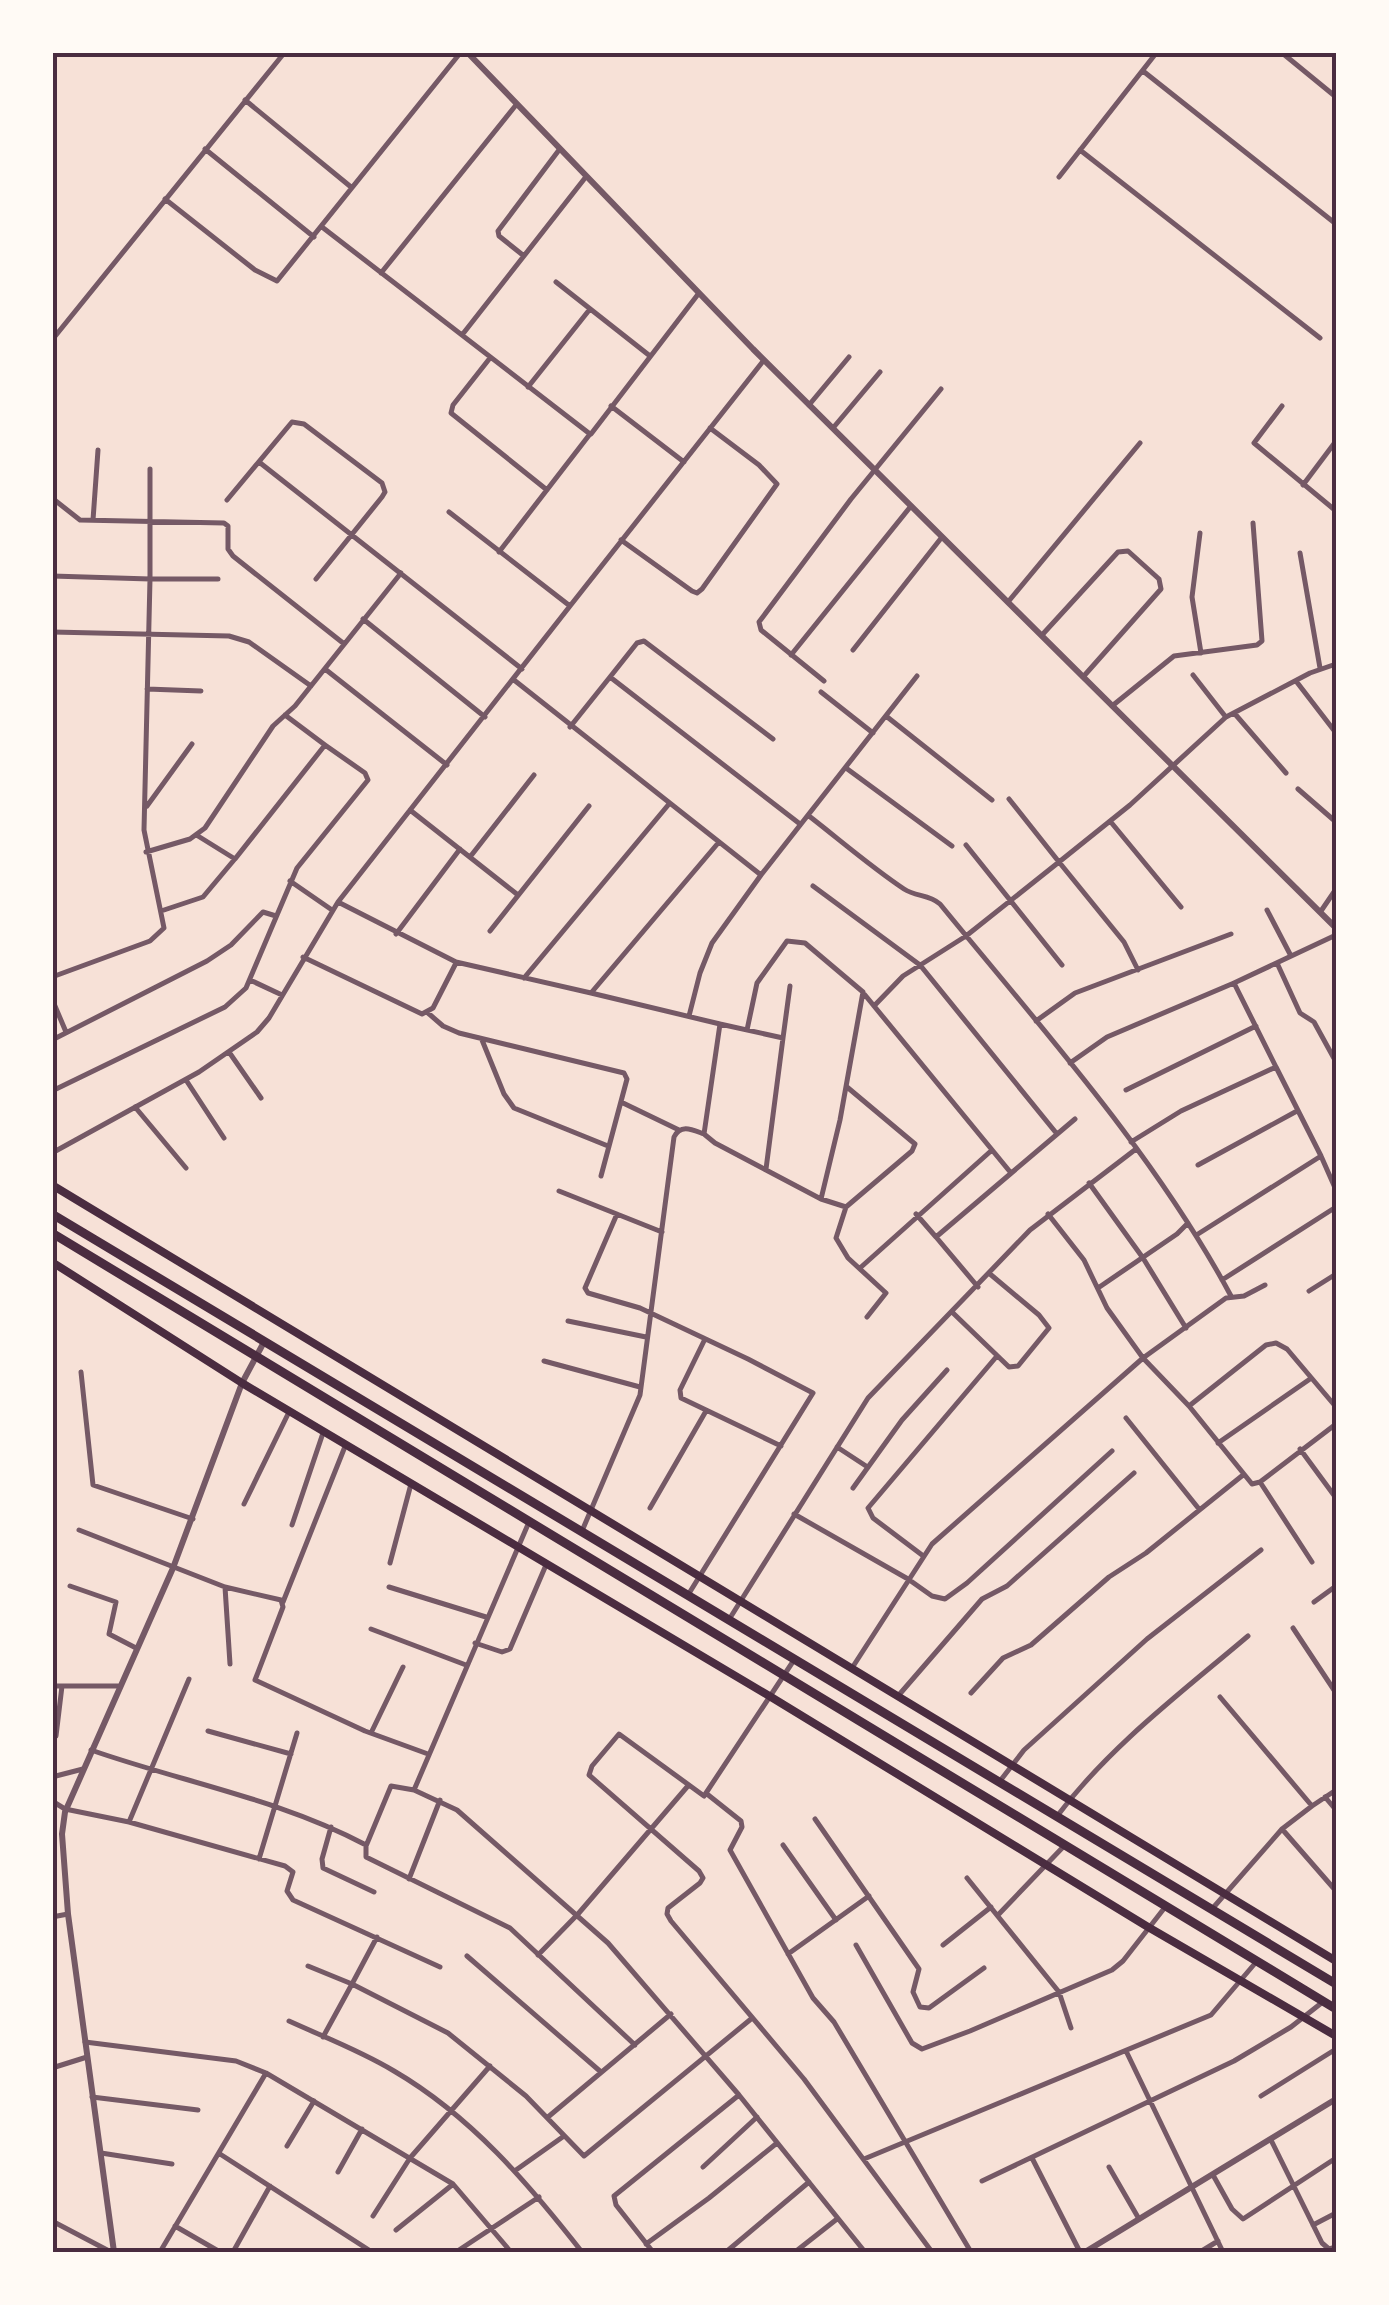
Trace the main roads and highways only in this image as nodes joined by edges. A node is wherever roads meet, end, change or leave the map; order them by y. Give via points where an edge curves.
1 (52, 1185) edge
2 (52, 1214) edge
3 (52, 1233) edge
4 (52, 1262) edge
5 (1336, 1962) edge
6 (1336, 1984) edge
7 (1336, 2009) edge
8 (1336, 2036) edge

1 - 5 main road
2 - 6 main road
3 - 7 main road
4 - 8 main road via 242,1384

